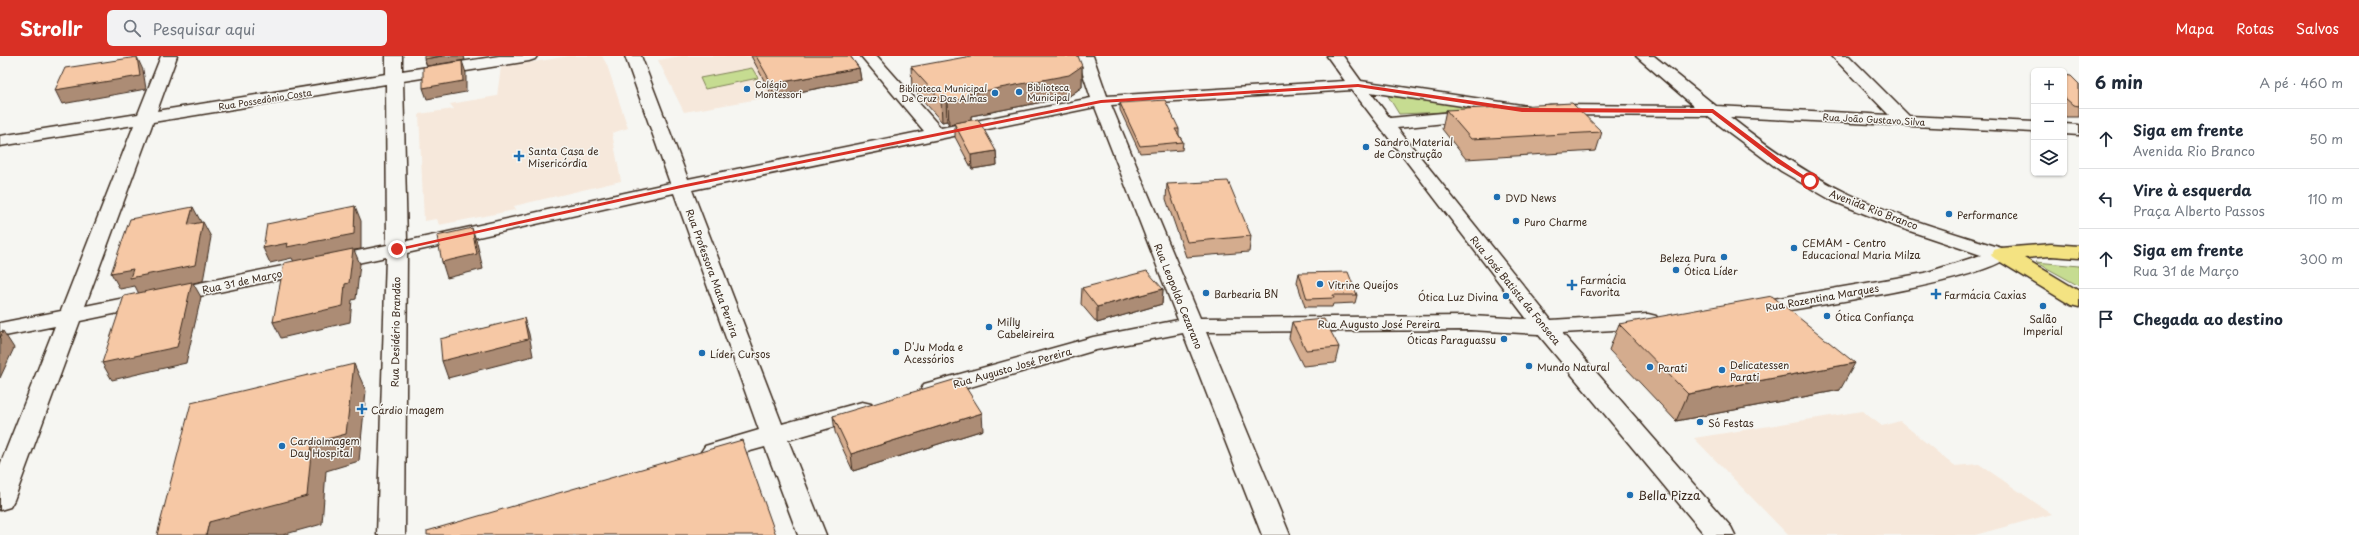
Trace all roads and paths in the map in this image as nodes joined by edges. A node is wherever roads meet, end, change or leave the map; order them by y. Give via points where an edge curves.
1 (169, 56) edge
2 (394, 56) edge
3 (529, 56) edge
4 (633, 56) edge
5 (869, 56) edge
6 (1085, 56) edge
7 (1335, 56) edge
8 (1644, 56) edge
9 (1840, 56) edge
10 (395, 78) junction
11 (1358, 85) junction
12 (1101, 101) junction
13 (1522, 110) junction
14 (1713, 111) junction
15 (146, 118) junction
16 (1904, 120) junction
17 (1385, 124) junction
18 (2031, 127) edge
19 (2067, 129) edge
20 (2079, 130) edge
21 (937, 135) junction
22 (0, 141) edge
23 (681, 186) junction
24 (397, 249) junction
25 (2079, 252) edge
26 (2000, 254) junction
27 (2079, 300) edge
28 (1735, 312) edge
29 (69, 316) junction
30 (1665, 320) edge
31 (1190, 325) junction
32 (1545, 327) junction
33 (0, 330) edge
34 (911, 396) edge
35 (880, 405) edge
36 (773, 435) junction
37 (690, 459) edge
38 (0, 500) edge
39 (391, 535) edge
40 (812, 535) edge
41 (1276, 535) edge
42 (1721, 535) edge

1 - 15 street
2 - 10 street, Rua Desidério Brandão
3 - 10 street, Rua Possedônio Costa
4 - 23 street, Rua Professora Mata Pereira
5 - 21 street
6 - 12 street, Rua Leopoldo Cezarano
7 - 11 street, Rua José Batista da Fonseca
8 - 14 street, Avenida Rio Branco
9 - 16 street
10 - 15 street, Rua Possedônio Costa
10 - 24 street, Rua Desidério Brandão
11 - 12 street, Rua 31 de Março
11 - 13 street, Rua 31 de Março
11 - 17 street, Rua José Batista da Fonseca
12 - 21 street, Rua 31 de Março
12 - 31 street, Rua Leopoldo Cezarano
13 - 14 street, Rua João Gustavo Silva
13 - 17 street
14 - 16 street, Rua João Gustavo Silva
14 - 26 street, Avenida Rio Branco via 1779,162 1842,198
15 - 22 street, Rua Possedônio Costa
15 - 29 street
16 - 18 street, Rua João Gustavo Silva
17 - 32 street, Rua José Batista da Fonseca
19 - 20 street
21 - 23 street, Rua 31 de Março
23 - 24 street, Rua 31 de Março
23 - 36 street, Rua Professora Mata Pereira
24 - 29 street, Rua 31 de Março
24 - 39 street, Rua Desidério Brandão
25 - 26 main road via 2051,250
26 - 27 main road
26 - 28 street, Rua Rozentina Marques via 1928,279
29 - 33 street, Rua 31 de Março
29 - 38 street
30 - 32 street
31 - 32 street, Rua Augusto José Pereira via 1462,323
31 - 34 street, Rua Augusto José Pereira via 1151,330 1118,338
31 - 41 street, Rua Leopoldo Cezarano
32 - 42 street, Rua José Batista da Fonseca
35 - 36 street
36 - 37 street
36 - 40 street, Rua Professora Mata Pereira

